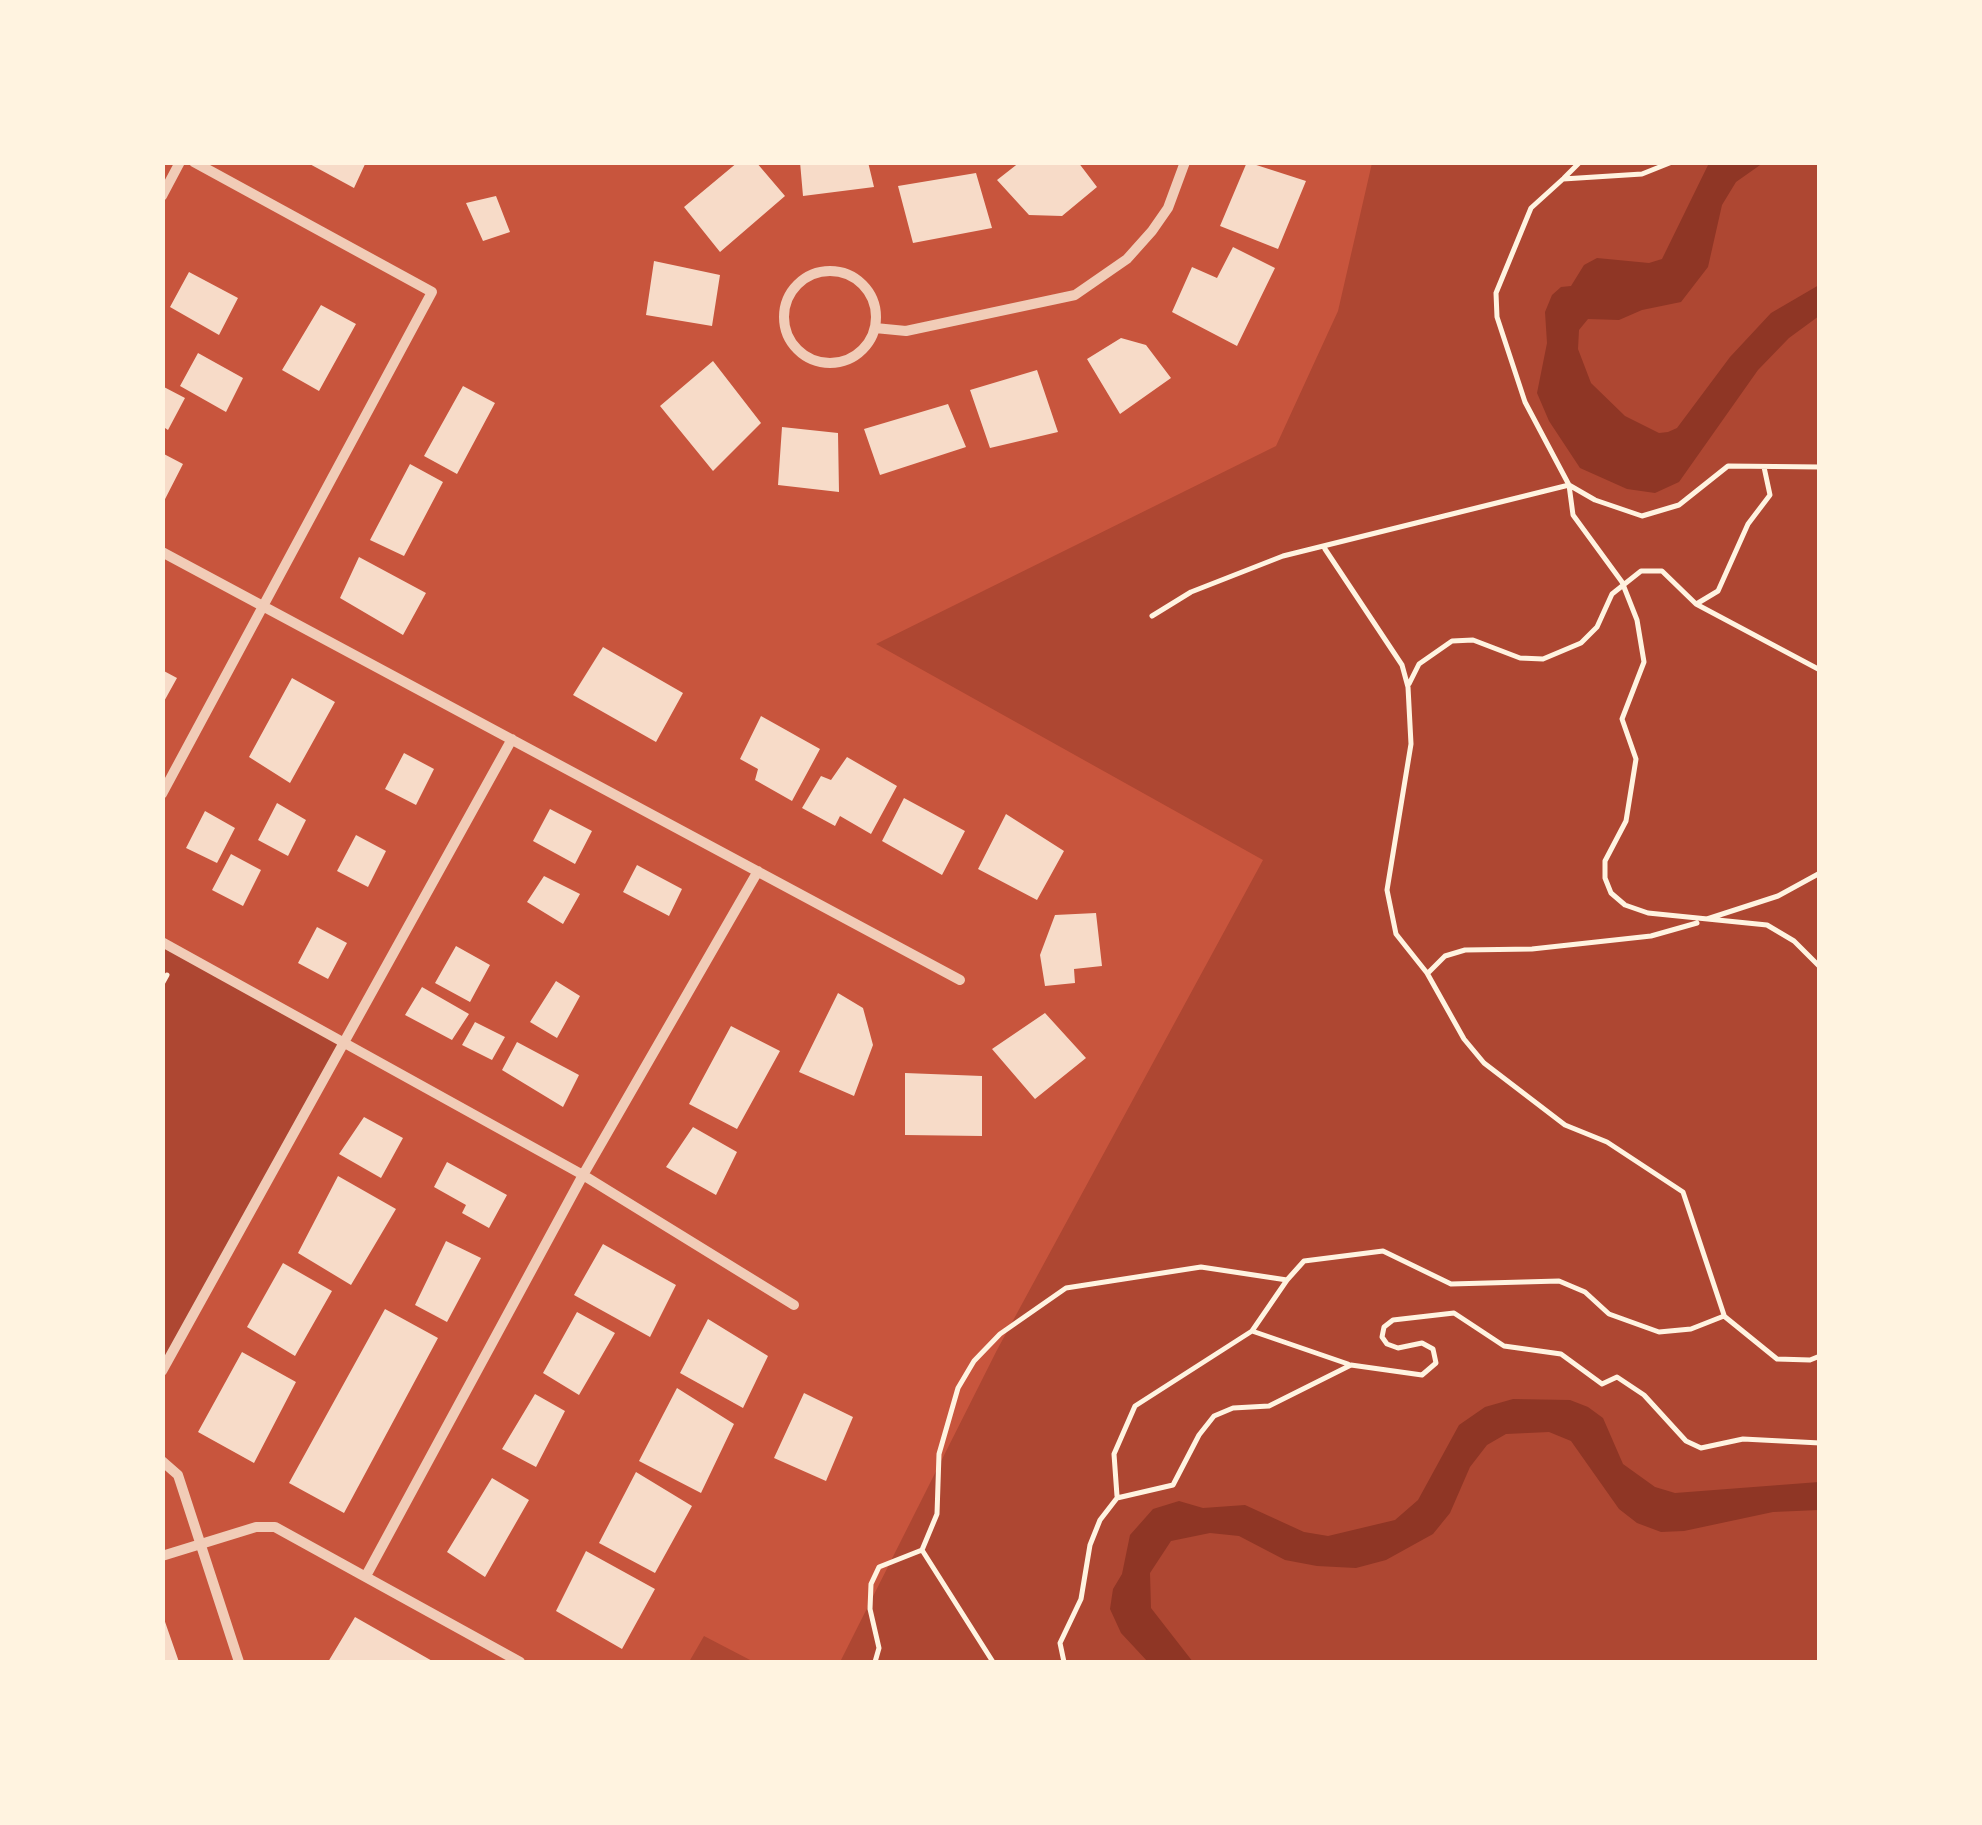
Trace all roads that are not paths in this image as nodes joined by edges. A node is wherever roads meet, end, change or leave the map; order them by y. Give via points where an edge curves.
1 (180, 162) edge
2 (194, 162) edge
3 (1185, 162) edge
4 (162, 196) edge
5 (875, 328) junction
6 (162, 552) edge
7 (264, 606) junction
8 (512, 740) junction
9 (162, 794) edge
10 (758, 871) junction
11 (162, 942) edge
12 (960, 980) dead end
13 (343, 1042) junction
14 (583, 1175) junction
15 (794, 1305) dead end
16 (162, 1371) edge
17 (162, 1460) edge
18 (199, 1544) junction
19 (162, 1556) edge
20 (367, 1574) junction
21 (239, 1662) edge
22 (520, 1662) edge

1 - 4 street
2 - 7 street via 432,292
3 - 5 street via 1152,231 1127,260 1076,295 906,331
5 - 5 street via 870,293 844,273 809,276 788,300 788,334 806,356 821,362 853,357
6 - 7 street
7 - 8 street
7 - 9 street
8 - 10 street
8 - 13 street
10 - 12 street
10 - 14 street
11 - 13 street
13 - 14 street
13 - 16 street
14 - 15 street
14 - 20 street
17 - 18 street via 178,1476
18 - 19 street
18 - 20 street via 276,1527
18 - 21 street
20 - 22 street

